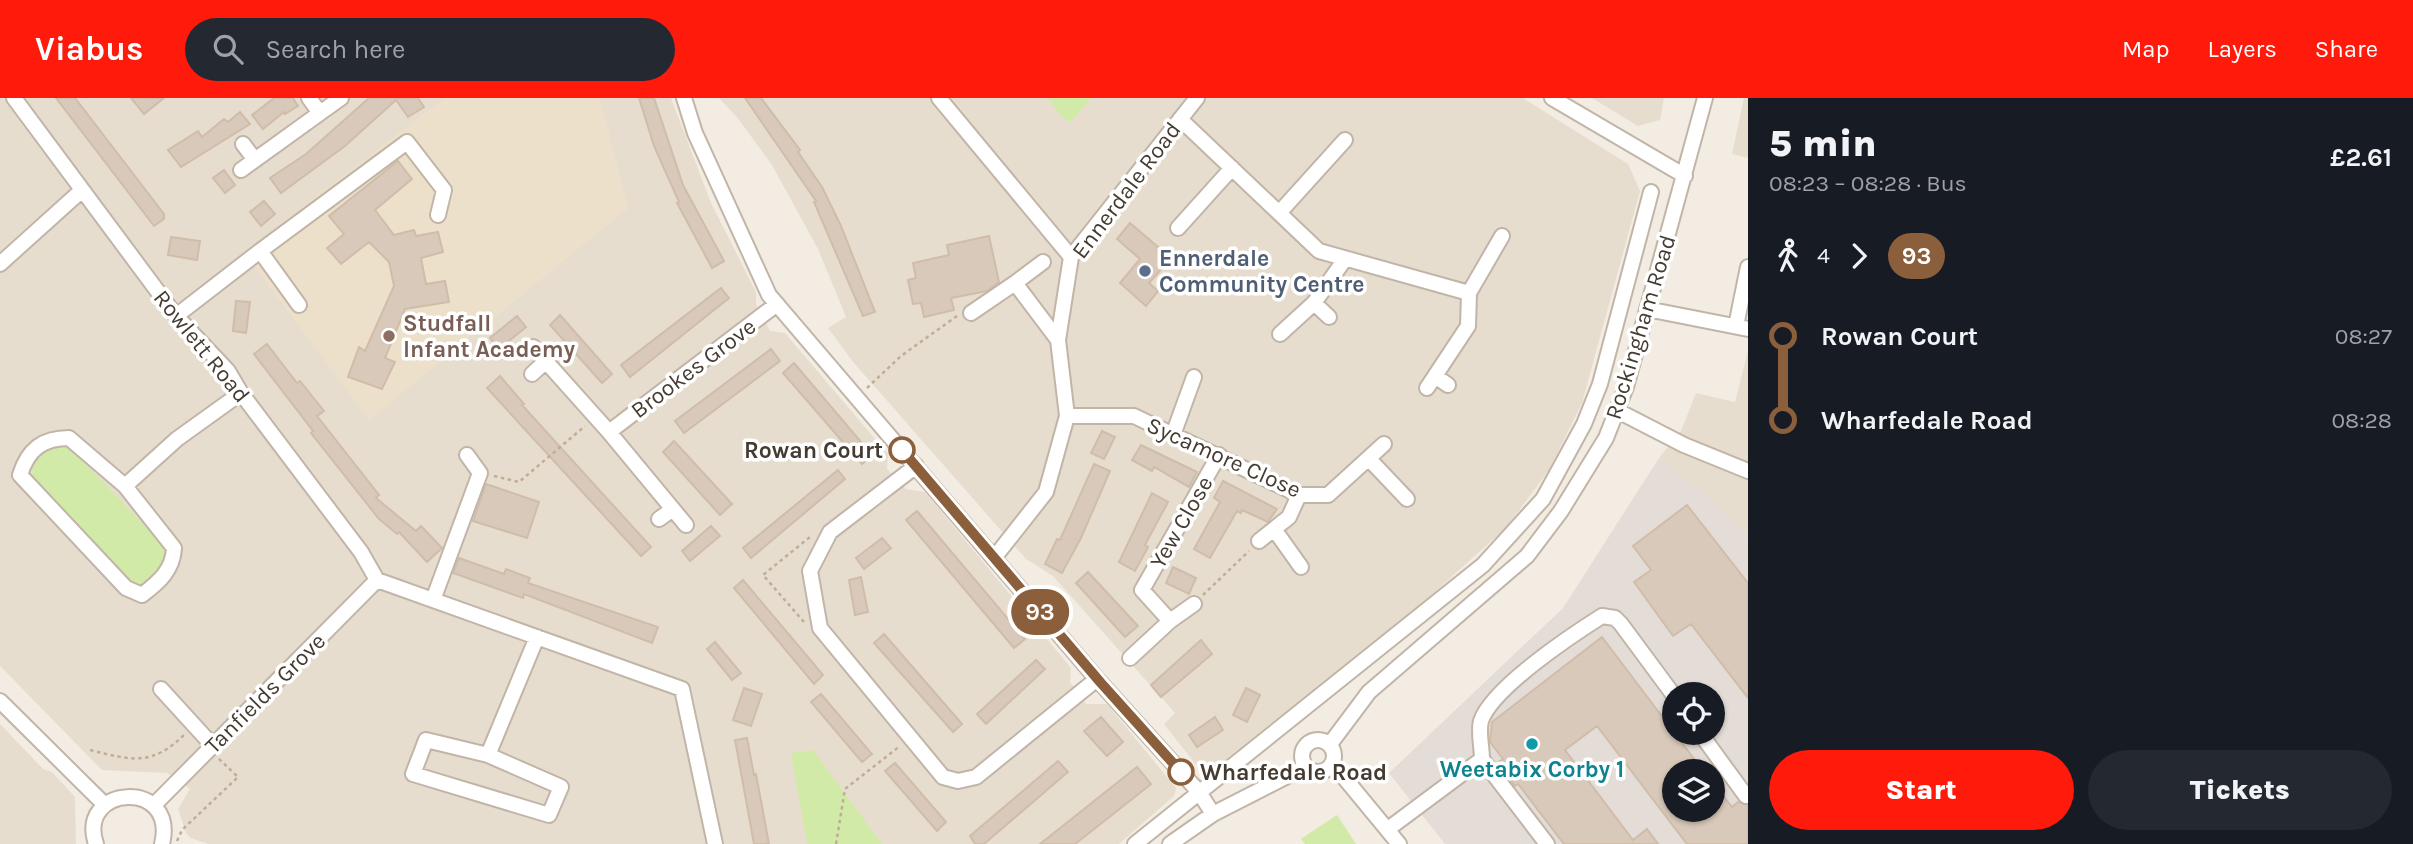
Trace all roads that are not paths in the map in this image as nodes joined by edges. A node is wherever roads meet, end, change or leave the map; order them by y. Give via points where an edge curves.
1 (14, 98) edge
2 (309, 98) edge
3 (341, 98) edge
4 (684, 98) edge
5 (939, 98) edge
6 (1196, 98) edge
7 (1552, 98) edge
8 (1705, 98) edge
9 (320, 113) junction
10 (1180, 119) junction
11 (1345, 140) dead end
12 (243, 144) dead end
13 (255, 160) junction
14 (1232, 168) junction
15 (241, 170) dead end
16 (1685, 176) junction
17 (81, 191) junction
18 (1651, 192) dead end
19 (1279, 213) junction
20 (438, 215) dead end
21 (1178, 228) dead end
22 (1502, 236) dead end
23 (260, 251) junction
24 (1071, 257) junction
25 (1345, 259) junction
26 (1043, 262) dead end
27 (0, 264) edge
28 (1748, 267) edge
29 (1015, 283) junction
30 (1469, 293) junction
31 (1314, 303) junction
32 (777, 304) junction
33 (299, 305) dead end
34 (1647, 309) junction
35 (971, 313) road end
36 (176, 316) junction
37 (1329, 317) dead end
38 (1742, 327) edge
39 (1280, 334) dead end
40 (1058, 340) junction
41 (533, 347) dead end
42 (546, 361) junction
43 (532, 374) dead end
44 (1194, 377) dead end
45 (1448, 385) dead end
46 (241, 393) junction
47 (1616, 410) junction
48 (1067, 416) junction
49 (609, 432) junction
50 (1173, 435) junction
51 (1384, 444) dead end
52 (467, 454) dead end
53 (1219, 455) junction
54 (1369, 459) junction
55 (916, 466) junction
56 (1748, 471) edge
57 (125, 486) junction
58 (1300, 495) junction
59 (1407, 499) dead end
60 (673, 509) junction
61 (659, 519) dead end
62 (686, 526) dead end
63 (1274, 529) junction
64 (1259, 541) road end
65 (994, 558) junction
66 (1301, 567) dead end
67 (377, 580) junction
68 (433, 600) junction
69 (1194, 604) road end
70 (1170, 621) junction
71 (537, 637) junction
72 (1130, 659) dead end
73 (1097, 679) junction
74 (1664, 682) edge
75 (161, 689) dead end
76 (0, 701) edge
77 (1330, 744) junction
78 (1709, 745) edge
79 (211, 747) junction
80 (488, 755) junction
81 (1482, 758) junction
82 (1333, 764) junction
83 (1305, 767) junction
84 (1199, 792) junction
85 (1745, 796) dead end
86 (104, 805) junction
87 (154, 806) junction
88 (1213, 814) junction
89 (1388, 829) junction
90 (96, 844) edge
91 (162, 844) edge
92 (715, 844) edge
93 (1135, 844) edge
94 (1170, 844) edge
95 (1399, 844) edge
96 (1547, 844) edge

1 - 17 street, Rowlett Road
2 - 9 street
3 - 9 street
4 - 32 street via 695,133
5 - 24 street
6 - 10 street, Ennerdale Road
7 - 16 street
8 - 16 street, Rockingham Road
9 - 13 street
10 - 14 street
10 - 24 street, Ennerdale Road
11 - 19 street
12 - 13 street
13 - 15 street
14 - 19 street
14 - 21 street
16 - 34 street, Rockingham Road
17 - 27 street
17 - 36 street, Rowlett Road
18 - 84 street via 1600,384 1543,499 1483,565
19 - 25 street via 1319,251
20 - 23 street via 444,190 407,142
22 - 30 street
23 - 33 street
23 - 36 street
24 - 40 street, Ennerdale Road
25 - 30 street
25 - 31 street
26 - 29 street
28 - 38 street
29 - 35 street
29 - 40 street
30 - 45 street via 1468,326 1431,382
31 - 37 street
31 - 39 street
32 - 49 street, Brookes Grove
32 - 55 street
34 - 38 street
34 - 47 street, Rockingham Road
36 - 46 street, Rowlett Road via 228,371
40 - 48 street, Ennerdale Road
41 - 42 street, Brookes Grove
42 - 43 street
42 - 49 street, Brookes Grove
44 - 50 street
46 - 57 street via 177,439
46 - 67 street, Rowlett Road via 361,552
47 - 56 street
47 - 77 street, Rockingham Road via 1606,438 1527,556 1369,692
48 - 50 street, Sycamore Close via 1135,416
48 - 65 street, Ennerdale Road via 1046,492
49 - 60 street, Brookes Grove
50 - 53 street, Sycamore Close
51 - 54 street, Sycamore Close
52 - 68 street via 480,473
53 - 58 street, Sycamore Close
53 - 70 street, Yew Close via 1142,590
54 - 58 street, Sycamore Close via 1328,495
54 - 59 street
55 - 65 street
55 - 73 street via 830,532 810,571 820,628 943,776 958,781 976,777
57 - 57 street via 174,548 173,563 142,595 126,588 20,475 25,457 48,438 69,438
58 - 63 street via 1289,517
60 - 61 street
60 - 62 street, Brookes Grove
63 - 64 street
63 - 66 street
65 - 73 street
67 - 68 street
67 - 79 street, Tanfields Grove
68 - 71 street
69 - 70 street
70 - 72 street
71 - 80 street
71 - 92 street via 682,689
73 - 84 street
74 - 81 street via 1621,624 1602,616 1523,673 1486,711 1480,723
75 - 79 street
76 - 86 street
77 - 82 street
77 - 83 street via 1319,740 1306,745
78 - 85 street
79 - 87 street, Tanfields Grove
80 - 80 street via 426,740 413,774 549,815 561,787
81 - 89 street
81 - 96 street
82 - 83 street via 1319,773
82 - 89 street
83 - 88 street
84 - 88 street
84 - 93 street
86 - 87 street via 134,796
86 - 90 street via 94,825
87 - 91 street via 164,824
88 - 94 street
89 - 95 street

